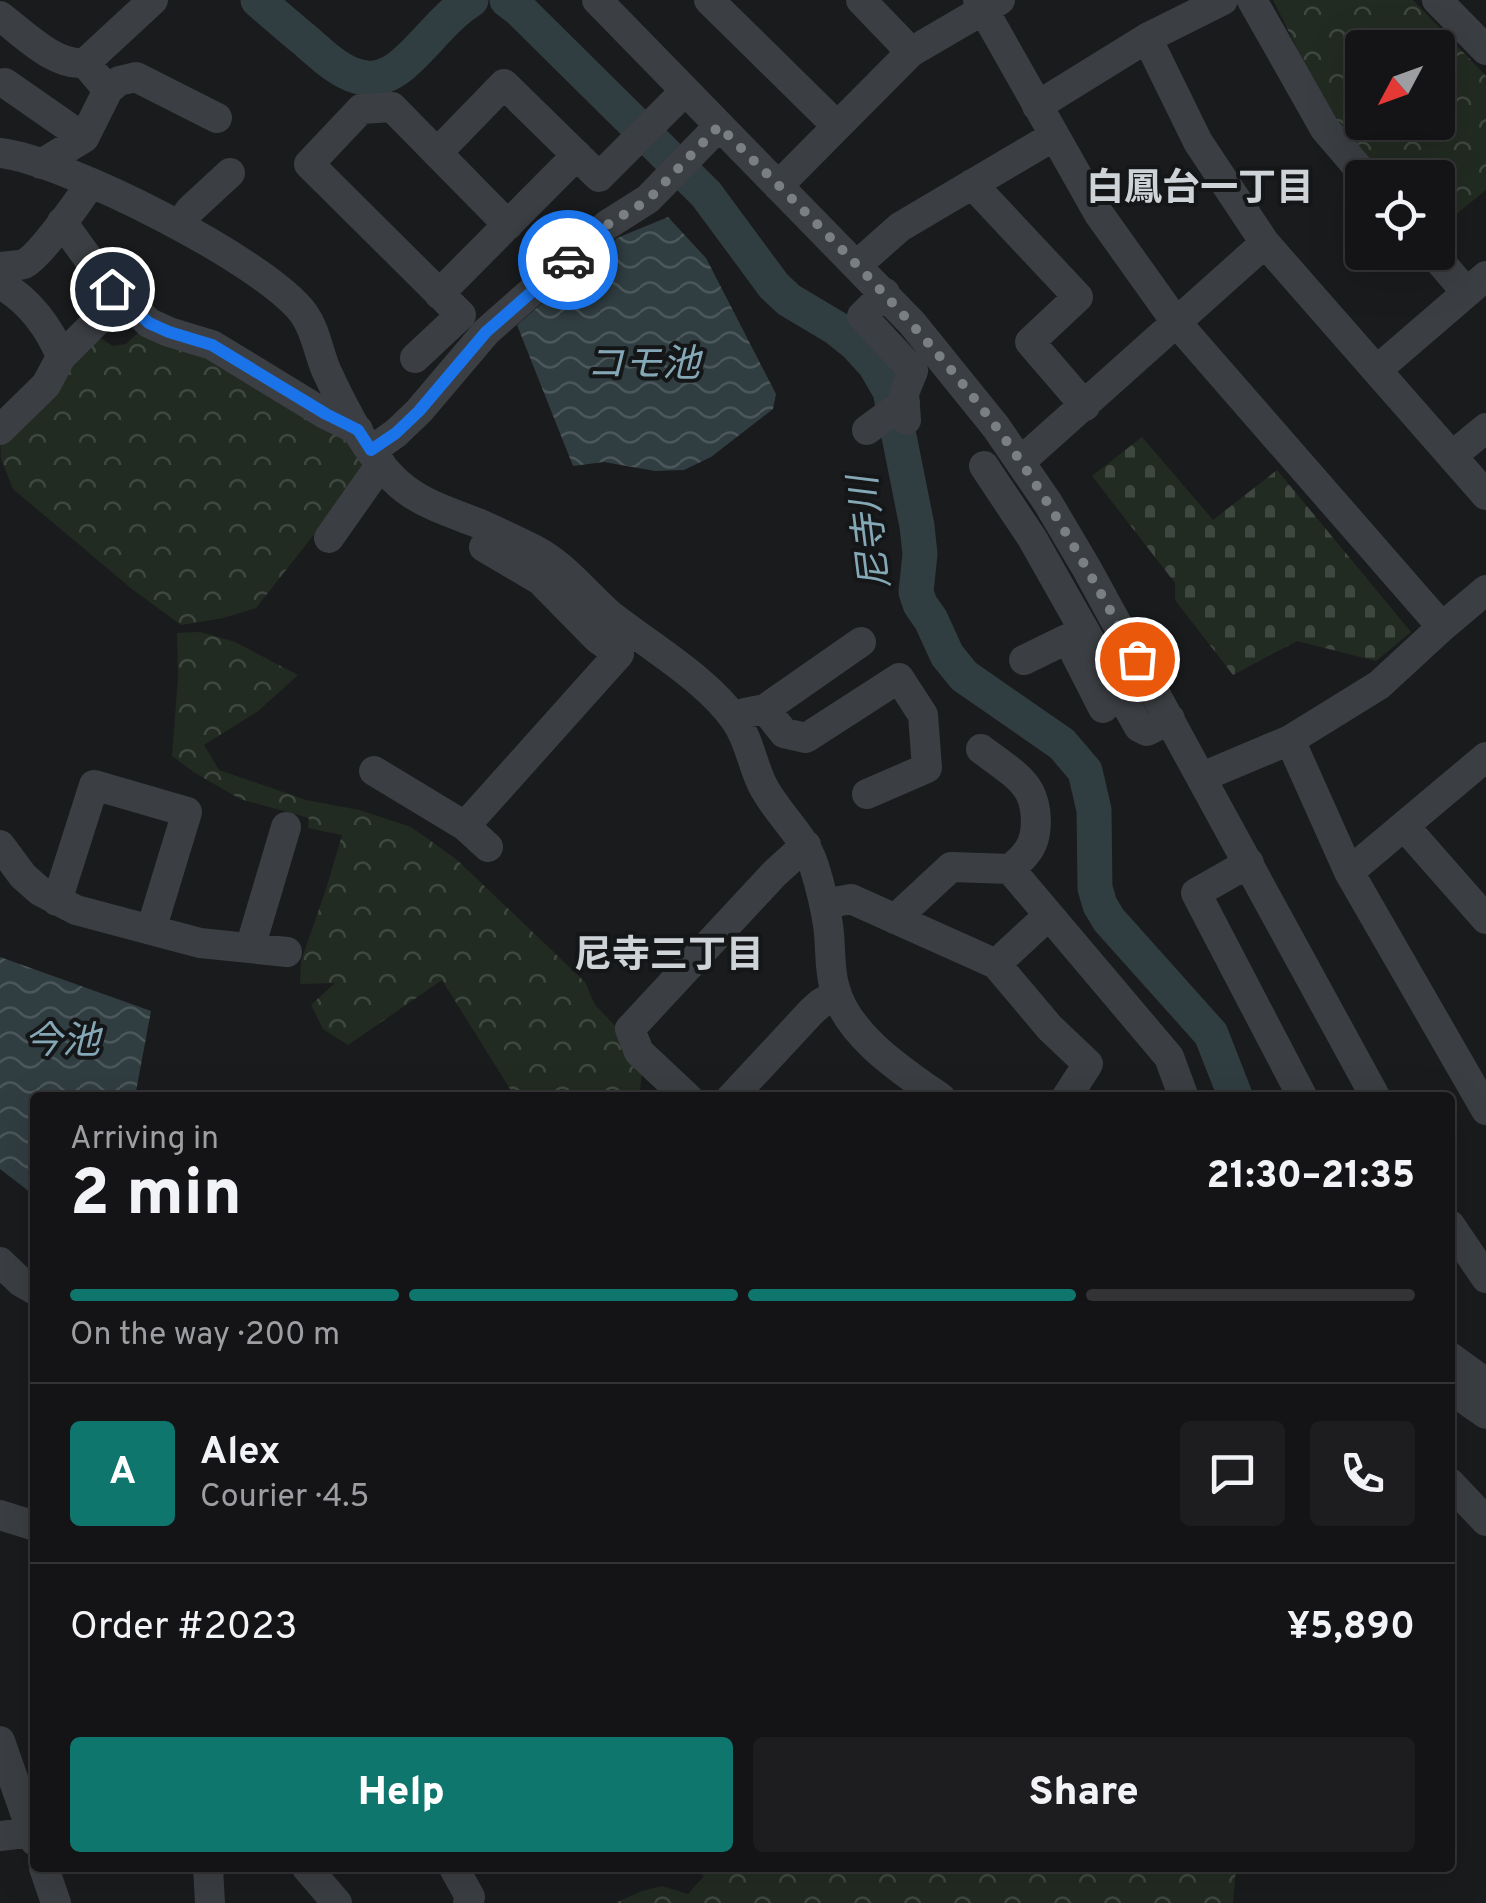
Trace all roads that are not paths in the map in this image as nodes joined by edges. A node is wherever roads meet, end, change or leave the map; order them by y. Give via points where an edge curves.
1 (152, 0) edge
2 (597, 0) edge
3 (709, 0) edge
4 (861, 0) edge
5 (1223, 0) edge
6 (1252, 0) edge
7 (1436, 0) edge
8 (987, 3) edge
9 (0, 16) edge
10 (1148, 38) junction
11 (1483, 42) edge
12 (912, 52) junction
13 (85, 63) junction
14 (5, 83) dead end
15 (108, 90) junction
16 (685, 91) junction
17 (1037, 106) junction
18 (217, 118) dead end
19 (719, 126) junction
20 (836, 126) junction
21 (1054, 136) junction
22 (84, 138) junction
23 (0, 153) edge
24 (437, 153) junction
25 (577, 155) junction
26 (1352, 160) edge
27 (41, 164) junction
28 (230, 173) dead end
29 (90, 184) junction
30 (972, 184) junction
31 (778, 186) junction
32 (62, 222) junction
33 (508, 225) junction
34 (179, 226) junction
35 (1266, 243) junction
36 (857, 265) junction
37 (0, 266) edge
38 (1455, 269) edge
39 (0, 284) edge
40 (1476, 284) edge
41 (112, 289) junction
42 (439, 294) junction
43 (885, 294) junction
44 (1176, 322) junction
45 (60, 358) junction
46 (416, 358) dead end
47 (1378, 369) junction
48 (1085, 406) junction
49 (891, 417) dead end
50 (1486, 428) edge
51 (0, 430) edge
52 (370, 448) junction
53 (1452, 456) junction
54 (1020, 462) junction
55 (984, 466) dead end
56 (1486, 494) edge
57 (446, 511) junction
58 (329, 538) dead end
59 (1032, 538) junction
60 (1486, 590) edge
61 (1442, 627) junction
62 (1067, 639) junction
63 (861, 642) dead end
64 (1024, 660) dead end
65 (1103, 708) dead end
66 (765, 709) junction
67 (733, 716) junction
68 (1170, 720) junction
69 (1290, 740) junction
70 (981, 749) dead end
71 (1486, 757) edge
72 (374, 771) dead end
73 (1202, 778) junction
74 (867, 794) dead end
75 (465, 826) junction
76 (286, 827) dead end
77 (1405, 827) junction
78 (0, 844) edge
79 (806, 846) junction
80 (488, 848) dead end
81 (1249, 863) junction
82 (1010, 869) junction
83 (1349, 872) junction
84 (56, 901) junction
85 (824, 904) junction
86 (1049, 915) junction
87 (896, 919) junction
88 (1486, 919) edge
89 (151, 930) junction
90 (250, 948) junction
91 (287, 952) dead end
92 (996, 964) junction
93 (837, 994) junction
94 (907, 1088) edge
95 (682, 1092) edge
96 (737, 1092) edge
97 (1070, 1092) edge
98 (1182, 1092) edge
99 (1301, 1092) edge
100 (1373, 1092) edge
101 (1486, 1110) edge
102 (1455, 1236) edge
103 (0, 1262) edge
104 (1470, 1271) edge
105 (30, 1287) edge
106 (1455, 1360) edge
107 (1486, 1382) edge
108 (1455, 1393) edge
109 (1486, 1414) edge
110 (1455, 1488) edge
111 (0, 1514) edge
112 (1486, 1522) edge
113 (30, 1524) edge
114 (0, 1741) edge
115 (30, 1827) edge
116 (0, 1836) edge
117 (30, 1836) edge
118 (45, 1872) edge
119 (208, 1872) edge
120 (456, 1872) edge
121 (312, 1883) edge
122 (56, 1903) edge
123 (210, 1903) edge
124 (337, 1903) edge
125 (468, 1903) edge

1 - 13 street
2 - 16 street
3 - 20 street
4 - 12 street
5 - 10 street
6 - 26 street via 1325,129
7 - 11 street
8 - 12 street
8 - 17 street
9 - 13 street via 54,56
10 - 17 street
10 - 35 street via 1198,142
12 - 20 street
13 - 15 street
14 - 22 street
15 - 18 street via 136,77
15 - 22 street
16 - 19 street
16 - 25 street via 599,177
17 - 21 street
19 - 31 street
19 - 52 street via 648,200 607,225 486,332 396,433
20 - 31 street
21 - 30 street
21 - 44 street via 1099,214
22 - 27 street
23 - 27 street
24 - 25 street via 504,84
24 - 33 street
24 - 42 street via 392,107 362,109 309,164
25 - 33 street
27 - 29 street
28 - 34 street
29 - 32 street
29 - 34 street
30 - 36 street via 900,227
30 - 48 street via 1078,297 1030,342
31 - 36 street
32 - 37 street via 22,265
32 - 41 street
33 - 42 street
34 - 52 street via 264,276 295,303
35 - 44 street
35 - 47 street
36 - 43 street
38 - 40 street
39 - 45 street via 35,313
40 - 47 street
41 - 45 street via 96,321
41 - 52 street via 149,323 212,345
42 - 46 street via 461,315
43 - 49 street via 862,316 913,371
43 - 54 street
44 - 48 street
44 - 61 street
45 - 51 street via 46,385
47 - 53 street
48 - 54 street
50 - 53 street
52 - 57 street via 408,492
52 - 58 street
53 - 56 street
54 - 68 street
55 - 59 street
57 - 67 street via 550,558
57 - 75 street via 445,524 540,580 619,654
59 - 62 street via 1019,548
59 - 68 street via 1139,727 1147,732
60 - 61 street
61 - 69 street via 1380,685
62 - 64 street
62 - 65 street
63 - 66 street
66 - 67 street
66 - 74 street via 784,733 806,738 899,678 923,715 927,768
67 - 79 street via 768,794
68 - 73 street
69 - 73 street
69 - 83 street
70 - 82 street via 1018,779 1033,805 1030,850
71 - 77 street
72 - 75 street
73 - 81 street
75 - 80 street
76 - 90 street
77 - 83 street
77 - 88 street
78 - 84 street via 23,876
79 - 85 street
79 - 95 street via 630,1029 640,1052
81 - 99 street via 1196,894
81 - 100 street
82 - 86 street
82 - 87 street via 951,866
83 - 101 street
84 - 89 street
84 - 89 street via 94,785 187,812
85 - 87 street via 852,900
85 - 93 street
86 - 92 street
86 - 98 street via 1169,1056
87 - 92 street
89 - 90 street
90 - 91 street
92 - 97 street via 1088,1064
93 - 94 street via 852,1023
93 - 96 street via 810,1012
102 - 104 street
103 - 105 street
106 - 107 street
108 - 109 street
110 - 112 street
111 - 113 street
114 - 115 street
116 - 117 street
118 - 122 street
119 - 123 street
120 - 125 street
121 - 124 street

